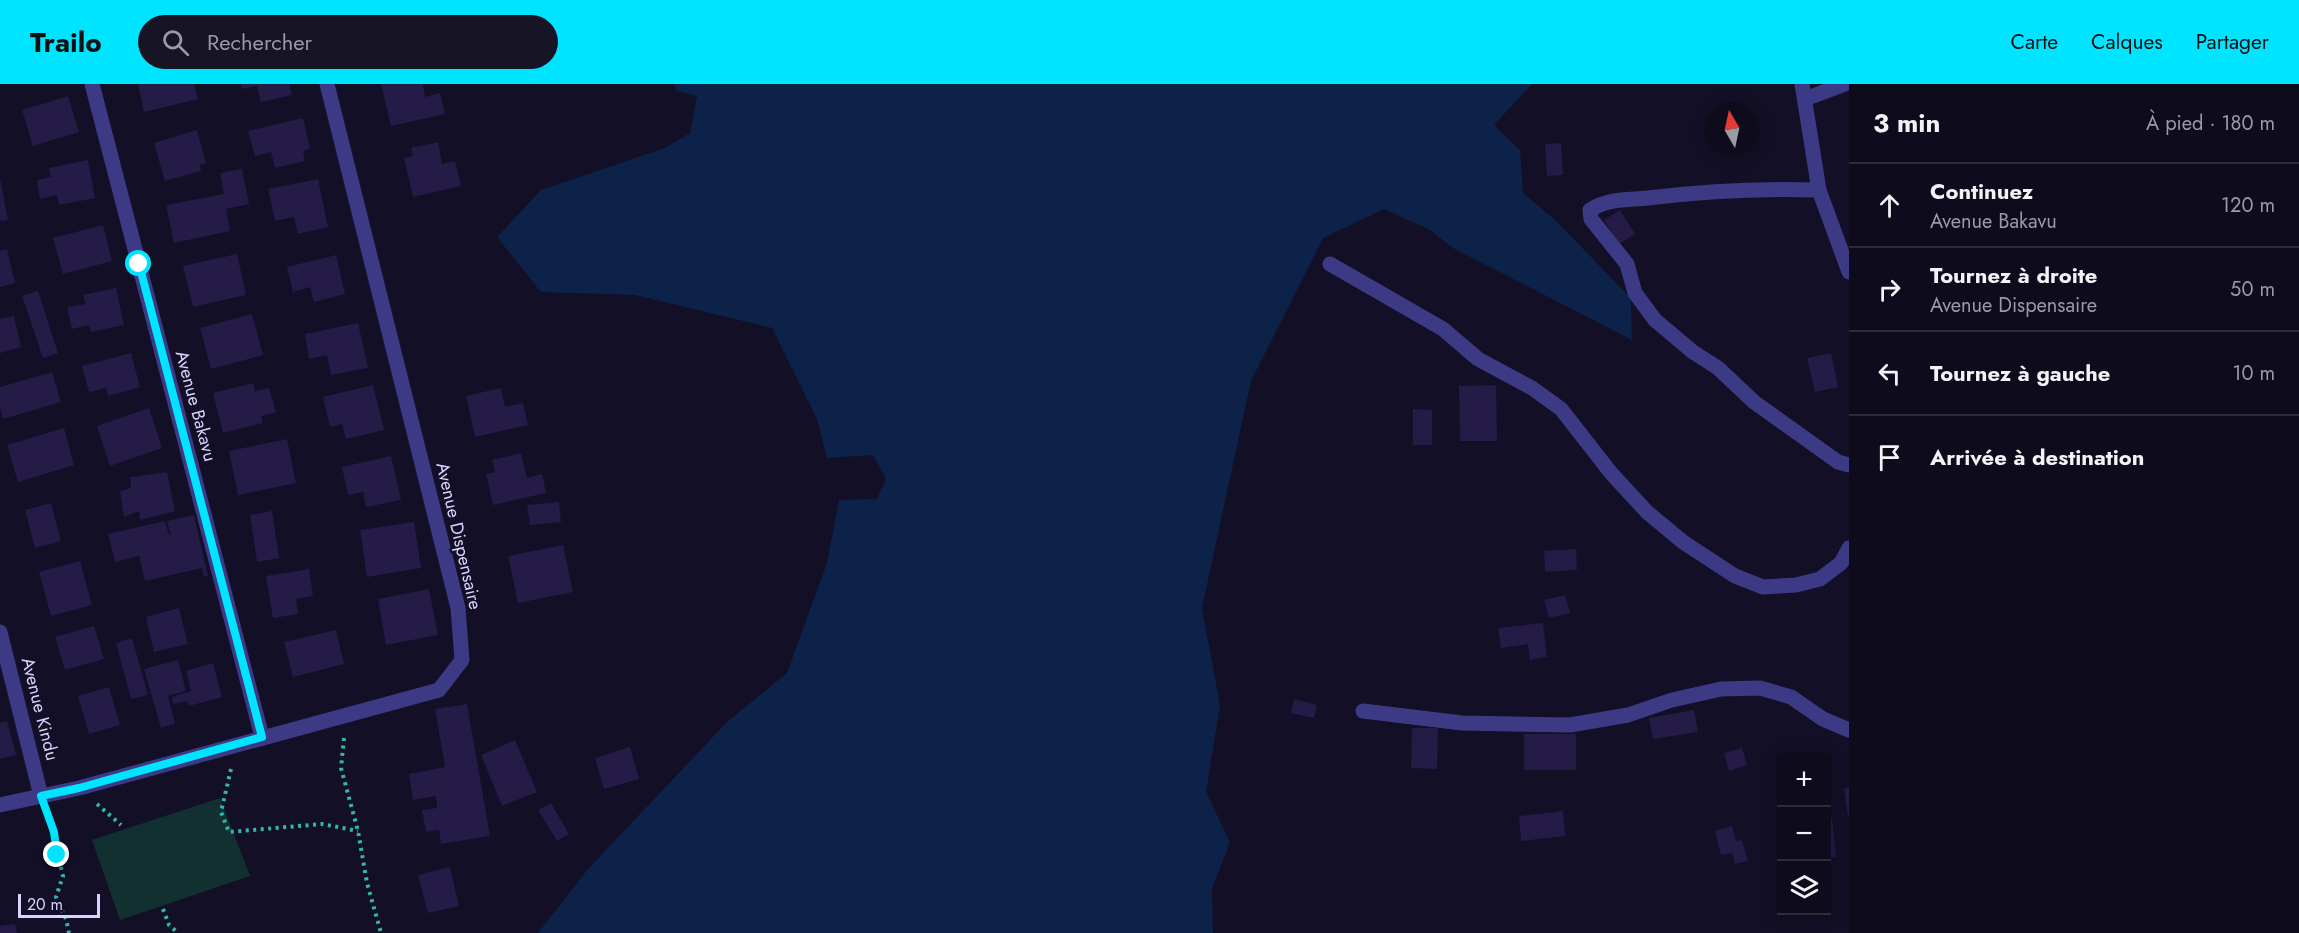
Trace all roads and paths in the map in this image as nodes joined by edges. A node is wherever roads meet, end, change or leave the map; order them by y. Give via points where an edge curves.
1 (92, 84) edge
2 (327, 84) edge
3 (1845, 84) edge
4 (1804, 91) edge
5 (1819, 190) junction
6 (1330, 264) dead end
7 (1849, 272) edge
8 (1849, 465) edge
9 (1849, 548) edge
10 (0, 632) edge
11 (1363, 711) dead end
12 (346, 716) junction
13 (1849, 730) edge
14 (262, 737) junction
15 (237, 745) junction
16 (41, 796) junction
17 (0, 805) edge
18 (358, 831) junction
19 (163, 909) dead end
20 (69, 933) edge
21 (178, 933) edge
22 (381, 933) edge

1 - 14 street, Avenue Bakavu
2 - 12 street, Avenue Dispensaire via 458,608 462,660 440,690
3 - 4 street
4 - 5 street
5 - 7 street
5 - 8 street via 1674,194 1614,200 1590,210 1594,226 1623,258 1635,293 1655,320 1718,368 1754,402 1838,462
6 - 9 street via 1443,329 1478,359 1532,388 1561,409 1647,512 1683,542 1735,576 1763,586 1796,585 1820,579 1841,563
10 - 16 street, Avenue Kindu
11 - 13 street via 1462,723 1570,725 1628,715 1721,689 1760,688 1791,698
12 - 14 street, Avenue Dispensaire
12 - 18 path via 341,768
14 - 15 street, Avenue Dispensaire
15 - 16 street, Avenue Dispensaire
15 - 18 path via 221,812 229,832 322,825
16 - 17 street, Avenue Dispensaire
16 - 20 path via 63,876 57,897
18 - 22 path
19 - 21 path via 169,926

